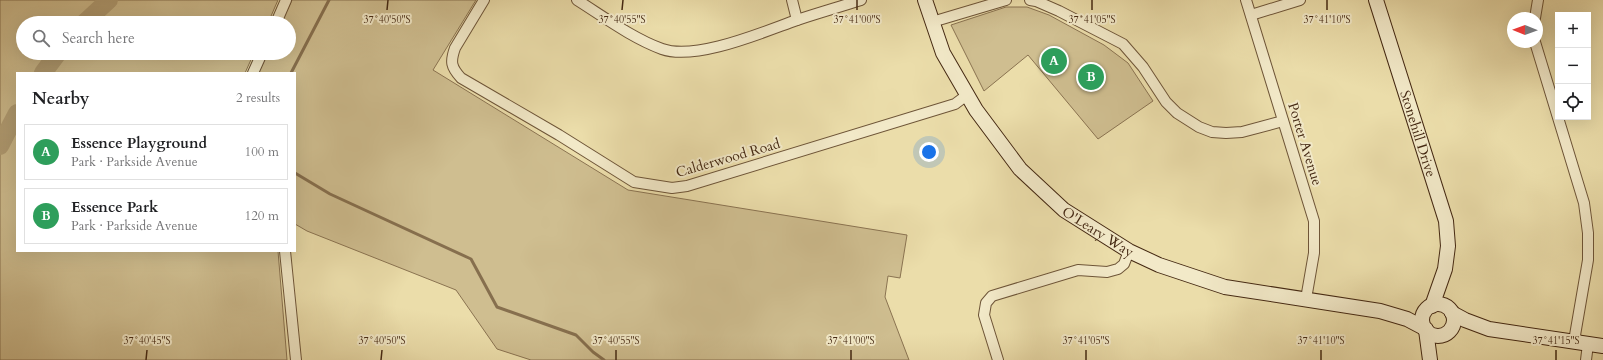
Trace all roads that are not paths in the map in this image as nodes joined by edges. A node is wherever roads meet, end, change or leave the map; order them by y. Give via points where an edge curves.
1 (286, 0) edge
2 (484, 0) edge
3 (577, 0) edge
4 (792, 0) edge
5 (861, 0) edge
6 (925, 0) edge
7 (1006, 0) edge
8 (1034, 0) edge
9 (1246, 0) edge
10 (1300, 0) edge
11 (1376, 0) edge
12 (1538, 0) edge
13 (1536, 12) edge
14 (1251, 15) junction
15 (279, 16) edge
16 (797, 20) junction
17 (932, 22) junction
18 (1537, 48) edge
19 (259, 60) edge
20 (254, 72) edge
21 (968, 95) junction
22 (1283, 120) junction
23 (1130, 251) junction
24 (285, 252) edge
25 (1445, 269) junction
26 (1306, 299) junction
27 (1431, 306) junction
28 (1380, 311) junction
29 (1451, 312) junction
30 (1489, 329) junction
31 (1426, 330) junction
32 (1446, 334) junction
33 (1574, 341) junction
34 (1588, 344) junction
35 (1603, 346) edge
36 (296, 360) edge
37 (998, 360) edge
38 (1430, 360) edge
39 (1434, 360) edge
40 (1586, 360) edge

1 - 15 street
2 - 21 street, Calderwood Road via 454,48 454,70 461,78 634,182 672,188 687,186 955,104
3 - 16 street via 645,41 662,49 681,53 749,37
4 - 16 street
5 - 16 street
6 - 17 street, O'Leary Way
7 - 17 street
8 - 22 street via 1123,44 1166,102 1177,113 1199,127 1212,132 1242,132
9 - 14 street, Porter Avenue
10 - 14 street
11 - 25 street, Stonehill Drive via 1446,222 1448,246
12 - 13 street
14 - 22 street, Porter Avenue
17 - 21 street, O'Leary Way via 943,53
18 - 33 street via 1584,203 1587,225 1588,260
19 - 20 street
21 - 23 street, O'Leary Way via 976,110 1020,169 1064,210
22 - 26 street, Porter Avenue via 1314,221 1314,253
23 - 26 street, O'Leary Way via 1159,265 1225,287
23 - 37 street via 1124,264 1118,269 1107,272 1078,270 992,296 986,303 984,315
24 - 36 street
25 - 27 street
25 - 29 street
26 - 28 street, O'Leary Way
27 - 28 street via 1417,310
27 - 29 street via 1442,305
27 - 31 street via 1426,310 1423,319
28 - 31 street via 1407,319
29 - 30 street
29 - 32 street via 1454,322
30 - 32 street
30 - 33 street
31 - 32 street via 1436,336
31 - 38 street
32 - 39 street
33 - 34 street
34 - 35 street
34 - 40 street

